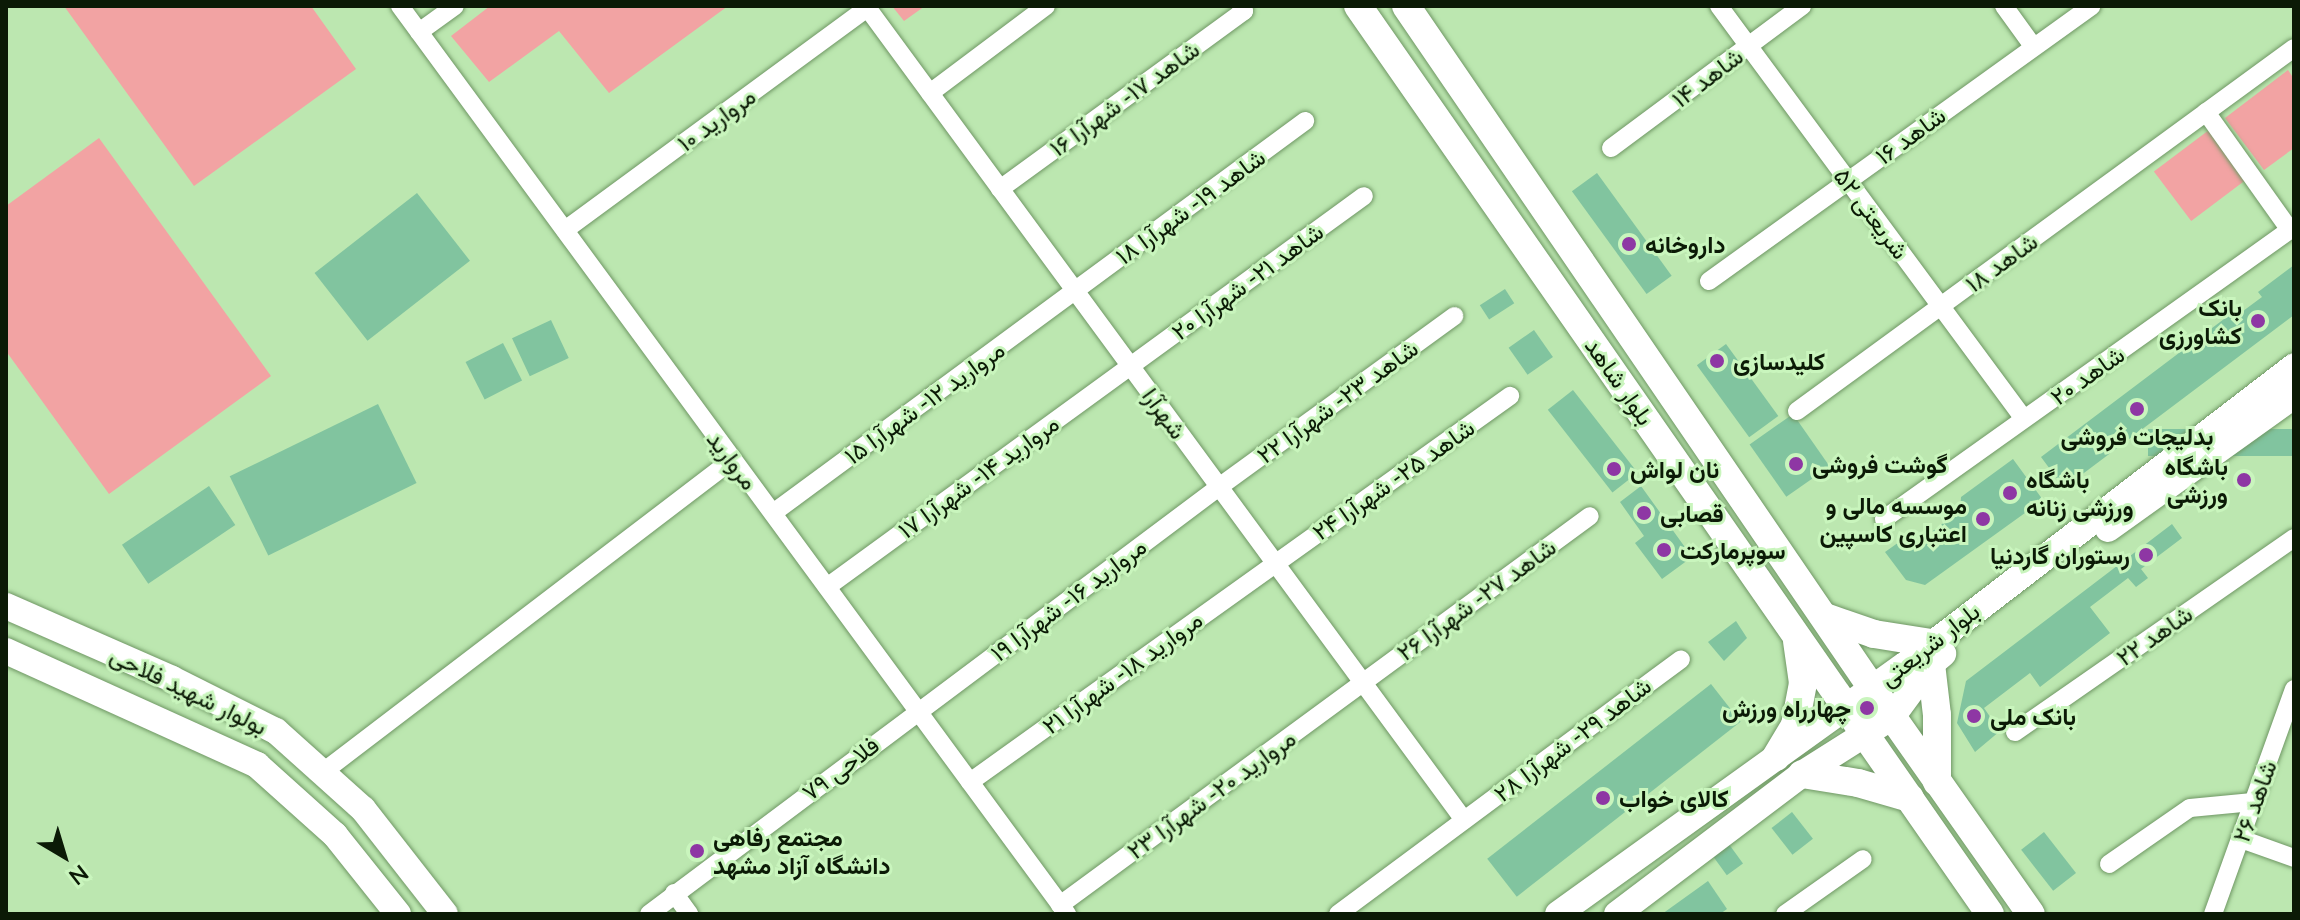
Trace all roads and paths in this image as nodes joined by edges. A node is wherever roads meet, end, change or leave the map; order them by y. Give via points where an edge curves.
1 (400, 6) edge
2 (455, 6) edge
3 (1046, 6) edge
4 (1241, 6) edge
5 (1358, 6) edge
6 (1406, 6) edge
7 (1719, 6) edge
8 (1802, 6) edge
9 (2004, 6) edge
10 (2091, 6) edge
11 (866, 7) edge
12 (419, 32) junction
13 (1748, 46) junction
14 (2033, 46) junction
15 (2294, 48) edge
16 (930, 93) junction
17 (2206, 112) junction
18 (1305, 121) dead end
19 (1611, 148) dead end
20 (1848, 180) junction
21 (1000, 189) junction
22 (1364, 196) dead end
23 (2292, 229) edge
24 (565, 230) junction
25 (1709, 281) dead end
26 (1075, 291) junction
27 (1941, 306) junction
28 (1454, 316) dead end
29 (1129, 365) junction
30 (2294, 366) edge
31 (1510, 396) dead end
32 (2294, 396) edge
33 (1797, 411) dead end
34 (2024, 419) junction
35 (732, 460) junction
36 (1219, 487) junction
37 (773, 513) junction
38 (1590, 516) dead end
39 (1884, 519) dead end
40 (2294, 538) edge
41 (1275, 562) junction
42 (827, 587) junction
43 (6, 606) edge
44 (1825, 617) junction
45 (1797, 636) junction
46 (6, 651) edge
47 (1931, 653) junction
48 (1681, 659) dead end
49 (1363, 683) junction
50 (1872, 688) junction
51 (2294, 689) edge
52 (1845, 707) junction
53 (917, 710) junction
54 (1892, 717) junction
55 (2015, 732) dead end
56 (1864, 736) junction
57 (1776, 757) junction
58 (323, 772) junction
59 (1802, 774) junction
60 (970, 782) junction
61 (1937, 782) junction
62 (1910, 798) junction
63 (2253, 802) junction
64 (1464, 820) junction
65 (2241, 839) junction
66 (2294, 858) edge
67 (1863, 859) dead end
68 (2109, 864) dead end
69 (674, 893) junction
70 (1064, 909) edge
71 (398, 914) edge
72 (445, 914) edge
73 (649, 914) edge
74 (689, 914) edge
75 (1338, 914) edge
76 (1558, 914) edge
77 (1617, 914) edge
78 (1785, 914) edge
79 (1990, 914) edge
80 (2031, 914) edge
81 (2213, 914) edge

1 - 12 street, مروارید
2 - 12 street
3 - 16 street
4 - 21 street, شاهد ۱۷- شهرآرا ۱۶ via 1244,11
5 - 45 main road, بلوار شاهد
6 - 44 main road, بلوار شاهد
7 - 13 street, شریعتی ۵۲
8 - 13 street, شاهد ۱۴
9 - 14 street
10 - 14 street, شاهد ۱۶
11 - 16 street, شهرآرا
11 - 24 street, مروارید ۱۰
12 - 24 street, مروارید
13 - 19 street, شاهد ۱۴
13 - 20 street, شریعتی ۵۲
14 - 20 street, شاهد ۱۶
15 - 17 street, شاهد ۱۸
16 - 21 street, شهرآرا
17 - 23 street
17 - 27 street, شاهد ۱۸
18 - 26 street, شاهد ۱۹- شهرآرا ۱۸
20 - 25 street, شاهد ۱۶
20 - 27 street, شریعتی ۵۲
21 - 26 street, شهرآرا
22 - 29 street, شاهد ۲۱- شهرآرا ۲۰
23 - 34 street, شاهد ۲۰
24 - 35 street, مروارید
26 - 29 street, شهرآرا
26 - 37 street, مروارید ۱۲- شهرآرا ۱۵
27 - 33 street, شاهد ۱۸
27 - 34 street, شریعتی ۵۲
28 - 36 street, شاهد ۲۳- شهرآرا ۲۲
29 - 36 street, شهرآرا
29 - 42 street, مروارید ۱۴- شهرآرا ۱۷
30 - 47 main road, بلوار شریعتی
31 - 41 street, شاهد ۲۵- شهرآرا ۲۴
32 - 47 main road, بلوار شریعتی
34 - 39 street, شاهد ۲۰
35 - 37 street, مروارید
35 - 58 street
36 - 41 street, شهرآرا
36 - 53 street, مروارید ۱۶- شهرآرا ۱۹
37 - 42 street, مروارید
38 - 49 street, شاهد ۲۷- شهرآرا ۲۶
40 - 55 street, شاهد ۲۲
41 - 49 street, شهرآرا
41 - 60 street, مروارید ۱۸- شهرآرا ۲۱
42 - 53 street, مروارید
43 - 58 main road, بولوار شهید فلاحی via 276,731
44 - 47 main road
44 - 50 main road, بلوار شاهد
45 - 52 main road, بلوار شاهد
45 - 57 main road via 1803,683 1795,725
46 - 71 main road, بولوار شهید فلاحی via 257,765 335,835
47 - 50 main road, بلوار شریعتی
47 - 54 main road, بلوار شریعتی
47 - 61 main road
48 - 64 street, شاهد ۲۹- شهرآرا ۲۸
49 - 64 street, شهرآرا
49 - 70 street, مروارید ۲۰- شهرآرا ۲۳
50 - 52 main road, بلوار شریعتی
50 - 54 main road, بلوار شاهد
51 - 63 street, شاهد ۲۶
52 - 56 main road, بلوار شاهد
52 - 57 main road, بلوار شریعتی
53 - 60 street, مروارید
53 - 69 street, فلاحی ۷۹
54 - 56 main road, بلوار شریعتی
54 - 61 main road, بلوار شاهد
56 - 59 main road, بلوار شریعتی
56 - 62 main road, بلوار شاهد
57 - 76 main road, بلوار شریعتی
58 - 72 main road, بولوار شهید فلاحی via 363,809
59 - 62 main road
59 - 77 main road, بلوار شریعتی
60 - 70 street, مروارید
61 - 80 main road, بلوار شاهد
62 - 79 main road, بلوار شاهد
63 - 65 street, شاهد ۲۶
63 - 68 street via 2190,808
64 - 75 street, شاهد ۲۹- شهرآرا ۲۸
65 - 66 street
65 - 81 street, شاهد ۲۶
67 - 78 street
69 - 73 street, فلاحی ۷۹
69 - 74 street

